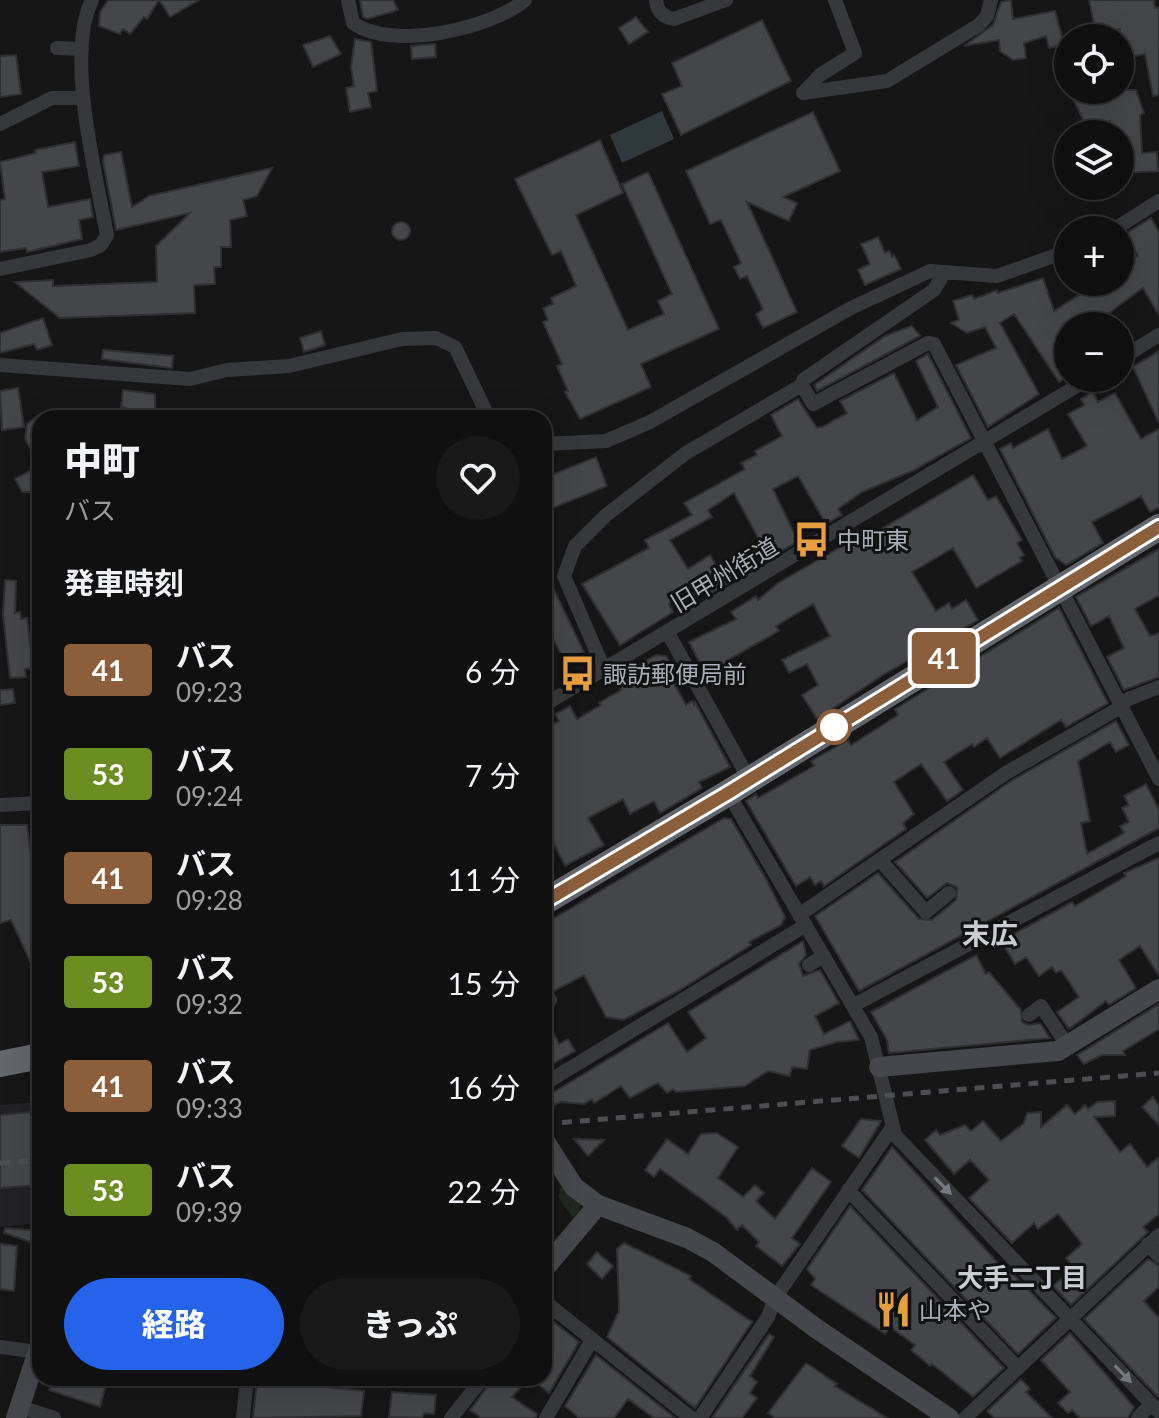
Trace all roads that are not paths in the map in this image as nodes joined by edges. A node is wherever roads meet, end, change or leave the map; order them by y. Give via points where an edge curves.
1 (92, 0) edge
2 (348, 0) edge
3 (525, 0) edge
4 (656, 0) edge
5 (726, 0) edge
6 (835, 0) edge
7 (991, 0) edge
8 (57, 48) dead end
9 (82, 49) junction
10 (83, 98) junction
11 (0, 124) edge
12 (1159, 201) edge
13 (1134, 217) edge
14 (1054, 256) edge
15 (0, 269) edge
16 (944, 273) junction
17 (1159, 335) edge
18 (1134, 350) edge
19 (0, 365) edge
20 (802, 385) junction
21 (1067, 392) edge
22 (486, 410) edge
23 (985, 443) junction
24 (552, 444) edge
25 (1159, 527) edge
26 (1060, 587) junction
27 (668, 633) junction
28 (604, 669) junction
29 (1159, 687) edge
30 (552, 700) edge
31 (1121, 707) junction
32 (1159, 779) edge
33 (739, 786) junction
34 (32, 803) edge
35 (0, 805) edge
36 (1159, 843) edge
37 (880, 860) junction
38 (949, 893) dead end
39 (552, 897) edge
40 (803, 920) junction
41 (824, 956) junction
42 (809, 965) dead end
43 (1159, 989) edge
44 (854, 1005) junction
45 (1029, 1015) dead end
46 (1068, 1046) junction
47 (32, 1058) edge
48 (0, 1064) edge
49 (879, 1067) junction
50 (552, 1079) edge
51 (891, 1129) junction
52 (552, 1153) edge
53 (848, 1190) junction
54 (598, 1205) junction
55 (1154, 1239) edge
56 (1159, 1256) edge
57 (552, 1260) edge
58 (775, 1298) junction
59 (552, 1308) edge
60 (1069, 1318) junction
61 (592, 1340) junction
62 (0, 1347) edge
63 (32, 1348) edge
64 (1018, 1368) junction
65 (32, 1370) edge
66 (246, 1386) edge
67 (478, 1386) edge
68 (1155, 1408) edge
69 (18, 1413) edge
70 (459, 1415) edge
71 (54, 1418) edge
72 (243, 1418) edge
73 (546, 1418) edge
74 (691, 1418) edge
75 (700, 1418) edge
76 (949, 1418) edge
77 (965, 1418) edge
78 (1138, 1418) edge

1 - 9 street
2 - 3 street via 353,23 363,30 416,35 475,26
4 - 5 street via 666,18 674,19
6 - 7 street via 855,53 803,93 887,81 979,25
8 - 9 street
9 - 10 street
10 - 11 street via 52,98
10 - 15 street via 107,235 91,250
12 - 13 street
14 - 16 street via 997,276
16 - 20 street via 934,290 850,345
16 - 24 street via 930,271 851,308 650,422 606,441
17 - 18 street
19 - 22 street via 190,379 227,370 289,366 402,339 436,338 455,347
20 - 23 street via 813,404 934,344
20 - 28 street via 686,453 575,546 564,576
21 - 23 street, 旧甲州街道
23 - 26 street
23 - 27 street, 旧甲州街道
25 - 26 highway
26 - 31 street
26 - 33 highway
27 - 28 street, 旧甲州街道
27 - 33 street
28 - 30 street, 旧甲州街道
29 - 31 street
31 - 32 street
31 - 37 street via 1006,773
33 - 39 highway
33 - 40 street
34 - 35 street
36 - 44 street
37 - 38 street via 926,912
37 - 40 street
40 - 41 street
40 - 50 street
41 - 42 street
41 - 44 street
43 - 46 street
44 - 49 street
45 - 46 street via 1041,1006
46 - 49 street
47 - 48 highway
49 - 51 street
51 - 53 street
51 -> 60 street
52 - 54 street via 574,1187
53 - 58 street
53 - 64 street
54 - 57 street
54 - 58 street via 687,1238
55 - 56 street
55 - 60 street
58 - 75 street via 768,1317
58 - 76 street
59 - 61 street
60 - 64 street
60 -> 68 street
61 - 73 street
61 - 74 street
62 - 63 street
64 - 77 street
65 - 69 street
66 - 72 street
67 - 70 street
68 - 78 street
69 - 71 street

